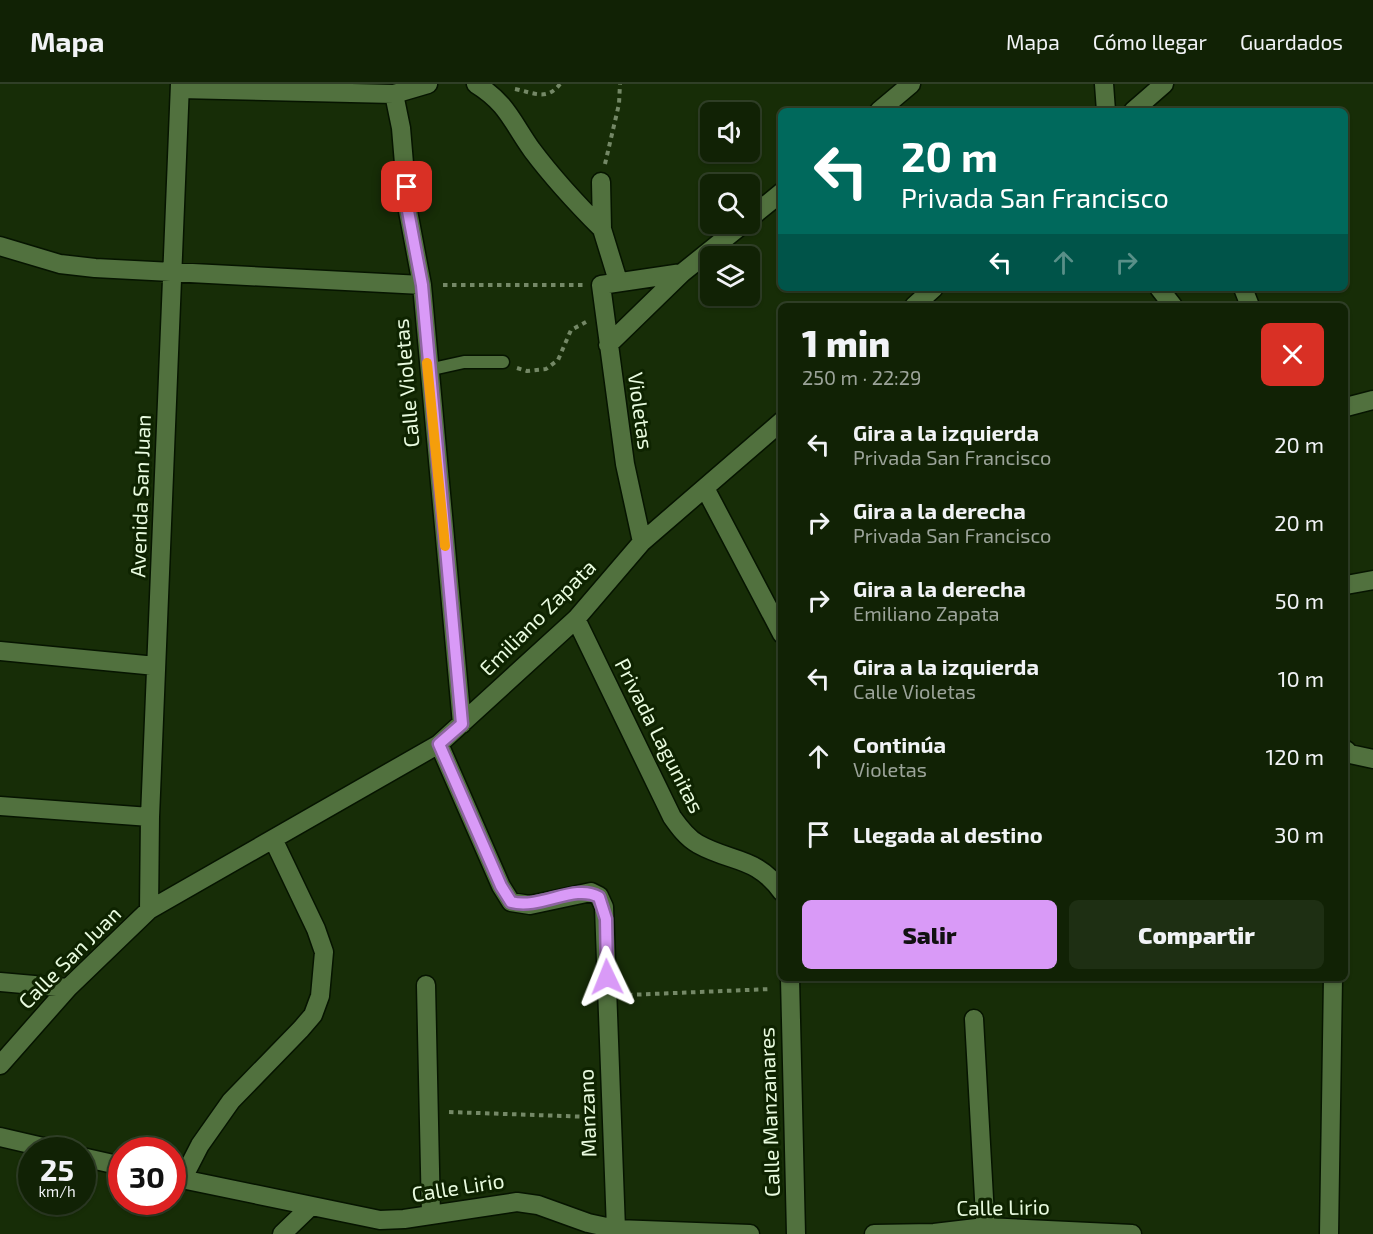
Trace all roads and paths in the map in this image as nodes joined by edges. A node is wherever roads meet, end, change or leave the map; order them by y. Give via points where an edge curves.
1 (428, 84) edge
2 (476, 84) edge
3 (560, 84) edge
4 (620, 84) edge
5 (911, 84) edge
6 (1104, 84) edge
7 (1164, 84) edge
8 (180, 87) edge
9 (514, 88) dead end
10 (394, 94) junction
11 (883, 108) edge
12 (1106, 108) edge
13 (1136, 108) edge
14 (601, 182) joint
15 (778, 195) edge
16 (760, 210) edge
17 (602, 229) junction
18 (731, 234) edge
19 (0, 246) edge
20 (173, 272) junction
21 (682, 273) junction
22 (610, 283) junction
23 (422, 285) junction
24 (931, 291) edge
25 (1161, 291) edge
26 (917, 303) edge
27 (1171, 303) edge
28 (604, 312) junction
29 (608, 345) junction
30 (503, 362) joint
31 (428, 370) junction
32 (1373, 400) edge
33 (1348, 406) edge
34 (778, 424) edge
35 (705, 488) junction
36 (642, 542) junction
37 (1373, 580) edge
38 (1348, 585) edge
39 (576, 619) junction
40 (778, 626) edge
41 (0, 651) edge
42 (156, 666) junction
43 (462, 724) junction
44 (439, 744) junction
45 (1348, 756) edge
46 (1373, 759) edge
47 (0, 806) edge
48 (150, 817) junction
49 (274, 841) junction
50 (778, 886) edge
51 (149, 910) junction
52 (1333, 981) edge
53 (0, 982) edge
54 (789, 983) edge
55 (426, 985) dead end
56 (68, 988) junction
57 (608, 996) junction
58 (974, 1018) dead end
59 (0, 1065) edge
60 (428, 1112) junction
61 (610, 1118) junction
62 (0, 1137) edge
63 (18, 1141) edge
64 (186, 1166) edge
65 (186, 1181) edge
66 (310, 1207) junction
67 (431, 1215) junction
68 (616, 1229) junction
69 (986, 1230) edge
70 (282, 1234) edge
71 (750, 1234) edge
72 (796, 1234) edge
73 (874, 1234) edge
74 (1132, 1234) edge
75 (1329, 1234) edge

1 - 10 street
2 - 17 street via 508,111 531,149
3 - 9 path via 545,95
4 - 14 path
5 - 11 street
6 - 12 street
7 - 13 street
8 - 10 street
8 - 20 street, Avenida San Juan
10 - 23 street via 408,211
14 - 17 street, Violetas
15 - 16 street
17 - 22 street, Violetas
18 - 21 street
19 - 20 street via 60,264
20 - 23 street
20 - 42 street, Avenida San Juan
21 - 22 street
21 - 29 street
22 - 23 path
22 - 28 street, Violetas
23 - 31 street, Calle Violetas
24 - 26 street
25 - 27 street
28 - 29 street, Violetas
28 - 30 path via 571,330 558,360 546,369 527,371
29 - 36 street, Violetas via 625,464
30 - 31 lane via 464,362
31 - 43 street, Calle Violetas
32 - 33 street
34 - 35 street, Emiliano Zapata
35 - 36 street, Emiliano Zapata
35 - 40 street
36 - 39 street, Emiliano Zapata
37 - 38 street
39 - 43 street, Emiliano Zapata
39 - 50 street, Privada Lagunitas via 672,818 696,843 756,866
41 - 42 street
42 - 48 street, Avenida San Juan
43 - 44 street, Emiliano Zapata
44 - 49 street, Emiliano Zapata
44 - 57 street, Manzano via 511,902 530,905 581,892 599,897 606,919
45 - 46 street
47 - 48 street
48 - 51 street, Avenida San Juan
49 - 51 street, Emiliano Zapata
49 - 64 street via 324,952 320,996 313,1015 224,1110
51 - 56 street, Calle San Juan
52 - 75 street
53 - 56 street
54 - 57 path
54 - 72 street, Calle Manzanares
55 - 60 street
56 - 59 street, Calle San Juan
57 - 61 street, Manzano
58 - 69 street
60 - 61 path
60 - 67 street
61 - 68 street, Manzano
62 - 63 street
65 - 66 street, Calle Lirio
66 - 67 street, Calle Lirio via 380,1220
66 - 70 street
67 - 68 street, Calle Lirio via 517,1202
68 - 71 street, Calle Lirio
69 - 73 street, Calle Lirio
69 - 74 street, Calle Lirio

